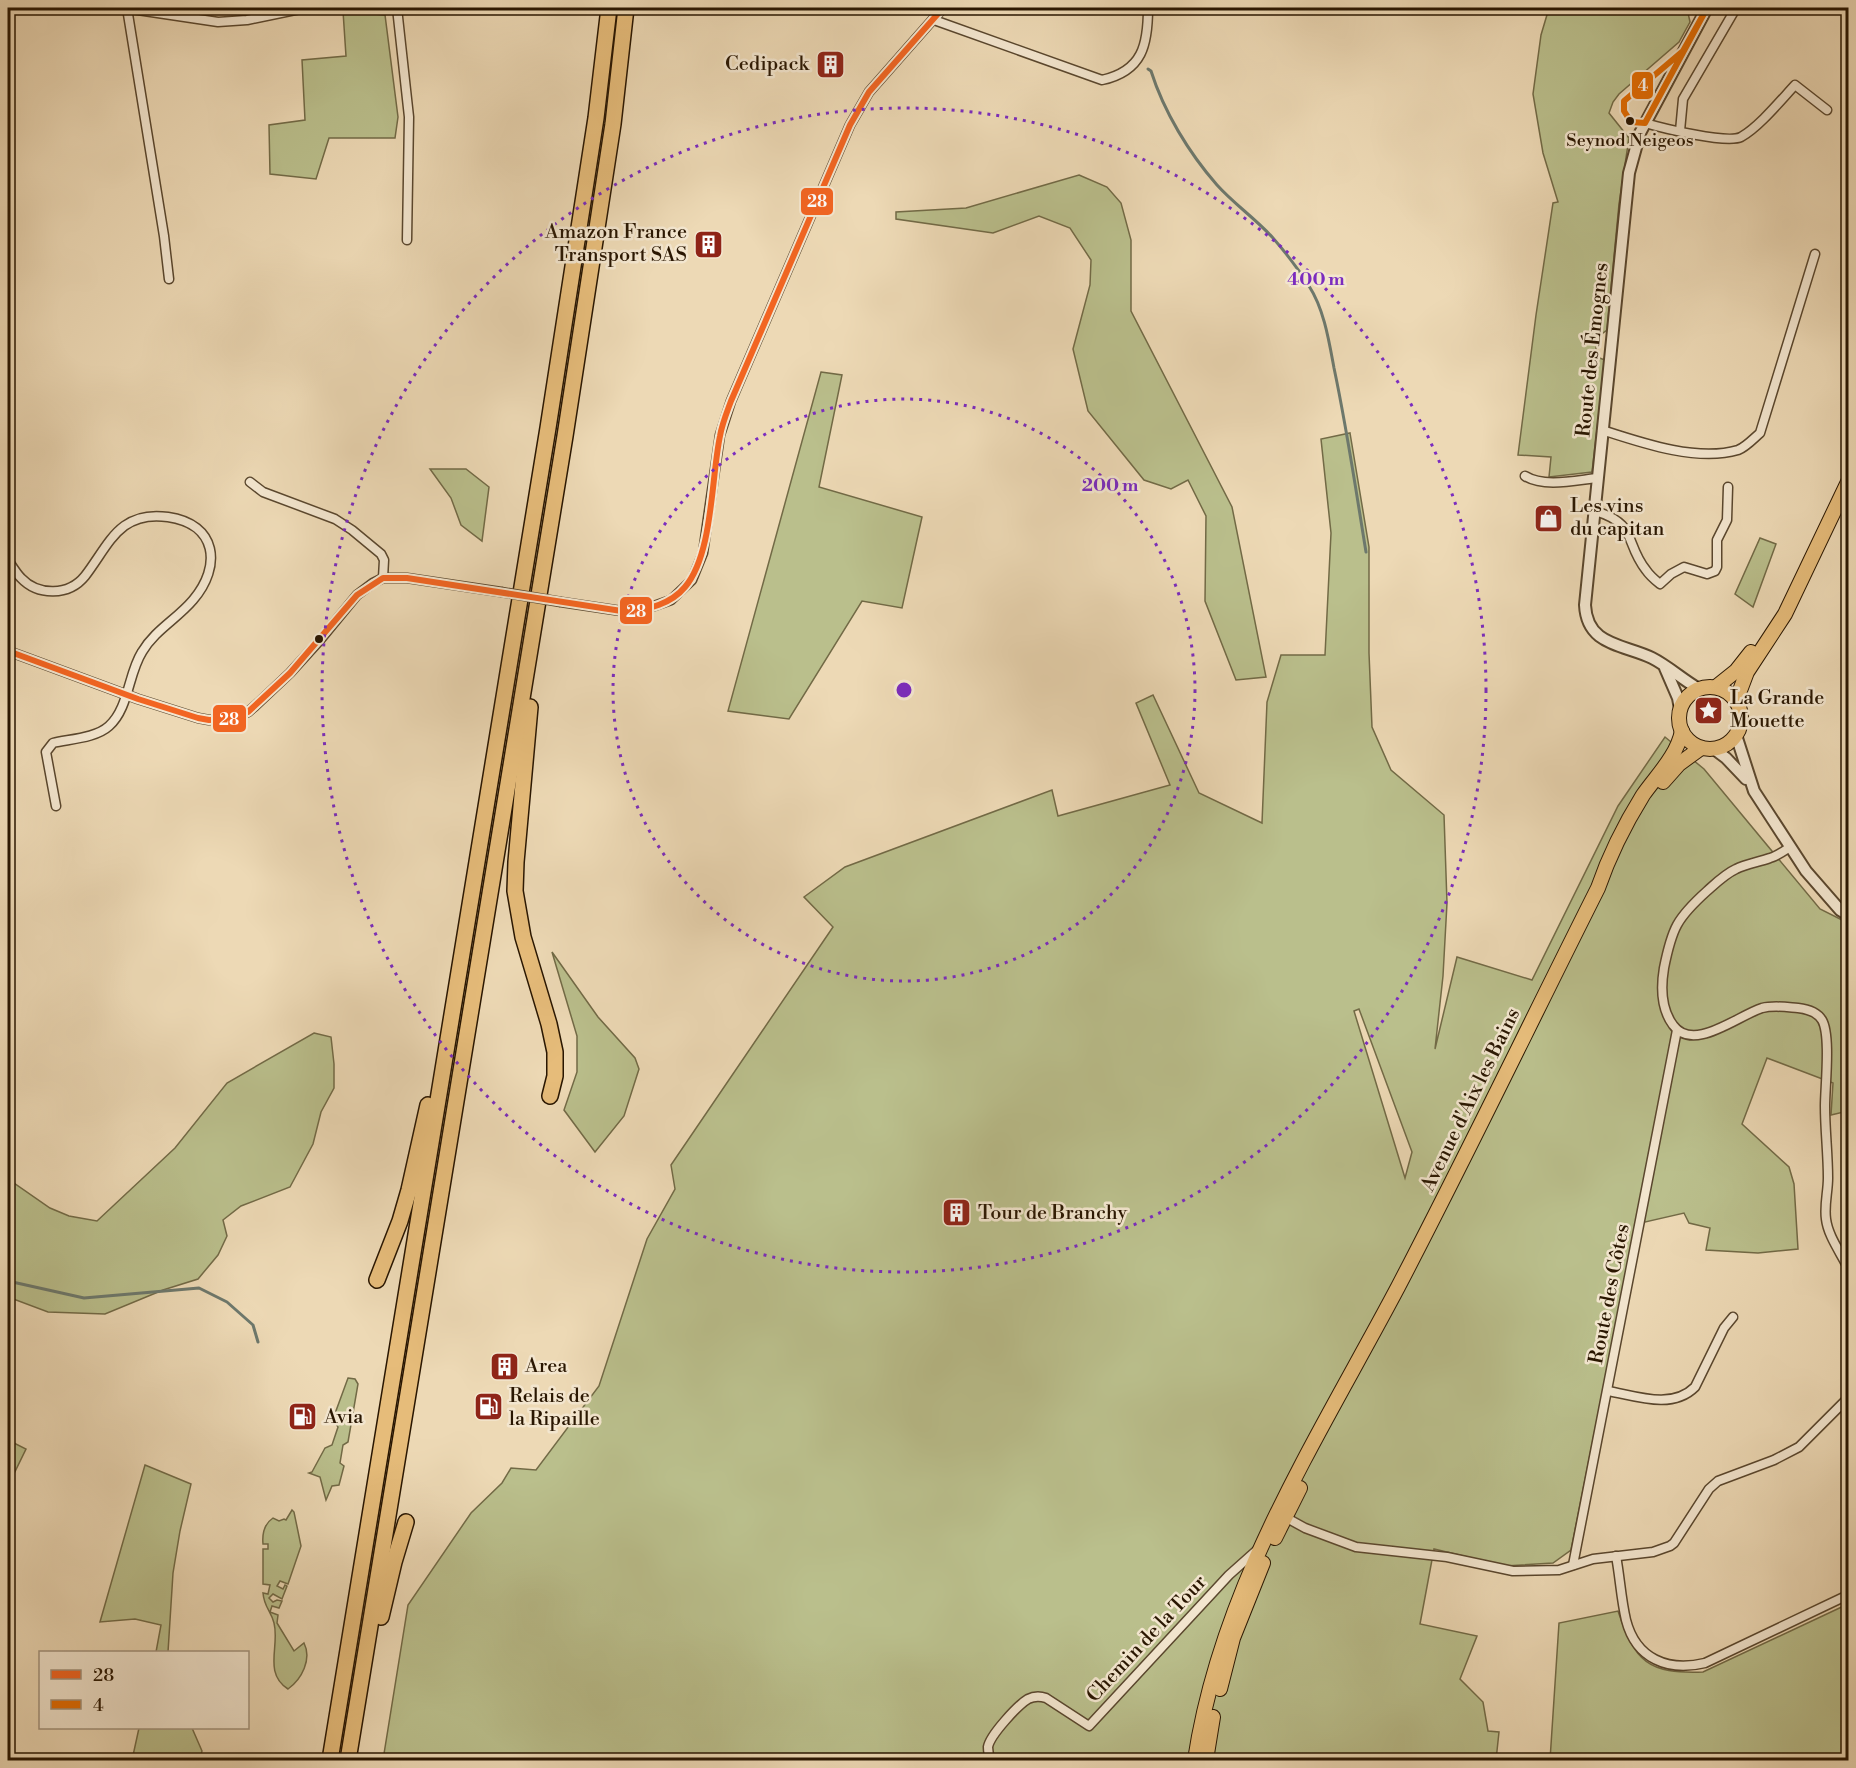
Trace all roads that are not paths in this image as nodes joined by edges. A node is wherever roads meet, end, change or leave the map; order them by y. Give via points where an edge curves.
1 (126, 8) edge
2 (305, 8) edge
3 (397, 8) edge
4 (609, 8) edge
5 (626, 8) edge
6 (943, 8) edge
7 (1148, 8) edge
8 (1707, 8) edge
9 (1736, 8) edge
10 (934, 20) junction
11 (1827, 110) dead end
12 (1645, 123) junction
13 (1680, 131) junction
14 (406, 240) dead end
15 (1815, 254) dead end
16 (169, 279) dead end
17 (1602, 430) junction
18 (1525, 476) dead end
19 (1598, 478) junction
20 (250, 482) dead end
21 (1848, 482) edge
22 (1728, 487) dead end
23 (1595, 511) junction
24 (8, 560) edge
25 (383, 578) junction
26 (541, 583) junction
27 (1798, 584) junction
28 (8, 651) edge
29 (1665, 668) junction
30 (1716, 687) junction
31 (1699, 689) junction
32 (125, 694) junction
33 (1736, 700) junction
34 (1680, 709) junction
35 (1682, 731) junction
36 (1736, 735) junction
37 (1707, 748) junction
38 (1750, 783) junction
39 (56, 806) dead end
40 (1790, 847) junction
41 (474, 884) junction
42 (1598, 888) junction
43 (1848, 915) edge
44 (1677, 1030) junction
45 (550, 1096) dead end
46 (1848, 1268) edge
47 (377, 1280) dead end
48 (1733, 1317) dead end
49 (1376, 1329) junction
50 (1608, 1391) junction
51 (1848, 1398) edge
52 (1285, 1517) junction
53 (406, 1522) dead end
54 (1260, 1548) junction
55 (1616, 1556) junction
56 (1573, 1565) junction
57 (1848, 1595) edge
58 (330, 1761) edge
59 (348, 1761) edge
60 (991, 1761) edge
61 (1195, 1761) edge
62 (1206, 1761) edge

1 - 2 street via 218,22
1 - 16 street
3 - 14 street via 409,117
4 - 41 highway via 550,419
5 - 26 highway via 613,124
6 - 10 street
7 - 10 street via 1148,32 1137,61 1126,71 1102,80
8 - 12 street, Route des Émognes
9 - 13 street via 1683,99
10 - 25 street, bridge via 869,92 850,125 731,401 720,435 703,553 692,580 671,600 628,612 407,578
11 - 13 street via 1795,85 1740,137 1724,139
12 - 13 street
12 - 17 street, Route des Émognes via 1629,173
15 - 17 street via 1760,433 1740,449 1708,454 1646,445
17 - 19 street, Route des Émognes
18 - 19 street via 1551,481
19 - 23 street, Route des Émognes
20 - 25 street via 263,492 335,519 352,530 381,554
21 - 27 main road
22 - 23 street via 1727,520 1717,540 1715,571 1707,574 1684,567 1660,584 1646,570 1624,525
23 - 29 street, Route des Émognes via 1585,605 1587,623 1598,636
24 - 32 street via 29,584 53,592 65,590 84,578 113,535 137,520 169,517 193,524 202,532 212,552 207,575 193,601 147,643
25 - 32 street via 357,595 290,673 238,717 198,718
26 - 45 highway via 515,891 522,937 555,1052
26 - 59 highway
27 - 30 main road via 1745,660
27 - 33 main road via 1774,633 1747,672
28 - 32 street
29 - 31 street, Route des Émognes
29 - 34 street
30 - 31 main road
30 - 33 main road
31 - 34 main road via 1691,693
32 - 39 street via 120,711 108,728 53,743 48,748
33 - 36 main road via 1741,715
34 - 35 main road
35 - 37 main road via 1690,742
35 - 42 main road, Avenue d'Aix les Bains via 1669,760 1630,819
36 - 37 main road via 1726,744
36 - 38 street
37 - 38 street via 1726,758
37 - 42 main road, Avenue d'Aix les Bains via 1679,764 1656,790 1614,868
38 - 40 street
40 - 43 street via 1806,871
40 - 44 street via 1719,880 1677,923 1670,940 1662,994 1668,1017
41 - 47 highway via 409,1190
41 - 58 highway
42 - 49 main road, Avenue d'Aix les Bains
44 - 46 street via 1699,1036 1772,1006 1814,1012 1822,1020 1827,1081 1825,1210 1828,1227
44 - 50 street, Route des Côtes
48 - 50 street via 1690,1392 1659,1400
49 - 52 main road, Avenue d'Aix les Bains
49 - 54 main road, Avenue d'Aix les Bains
50 - 56 street, Route des Côtes
51 - 55 street via 1799,1447 1714,1484 1670,1546
52 - 56 street via 1341,1542 1368,1549 1446,1557 1513,1571 1552,1571
52 - 62 main road, Avenue d'Aix les Bains via 1233,1638 1209,1730
53 - 59 highway
54 - 60 street, Chemin de la Tour via 1229,1575 1089,1726 1046,1698 1029,1699 1017,1707 992,1739 988,1746
54 - 61 main road, Avenue d'Aix les Bains via 1222,1644
55 - 56 street
55 - 57 street via 1626,1621 1634,1639 1646,1654 1676,1667 1705,1663

